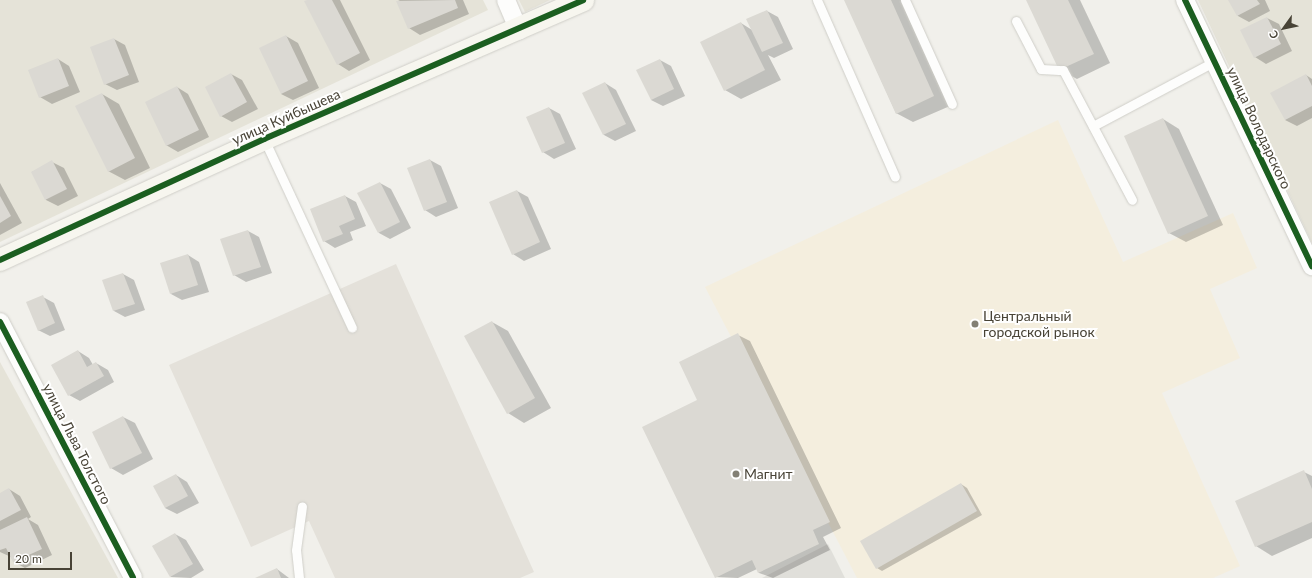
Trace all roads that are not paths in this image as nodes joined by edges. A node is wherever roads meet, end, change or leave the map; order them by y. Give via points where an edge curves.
1 (506, 0) edge
2 (583, 0) edge
3 (817, 0) edge
4 (905, 0) edge
5 (1185, 0) edge
6 (1016, 21) dead end
7 (519, 30) junction
8 (1214, 61) junction
9 (952, 104) dead end
10 (1093, 126) junction
11 (264, 139) junction
12 (895, 177) dead end
13 (1132, 200) dead end
14 (0, 260) edge
15 (1312, 266) edge
16 (0, 322) edge
17 (352, 328) dead end
18 (302, 506) dead end
19 (133, 578) edge
20 (299, 578) edge

1 - 7 street
2 - 7 street, улица Куйбышева
3 - 12 lane
4 - 9 lane
5 - 8 street, улица Володарского
6 - 10 lane via 1041,68 1063,70
7 - 11 street, улица Куйбышева
8 - 10 lane
8 - 15 street, улица Володарского
10 - 13 lane
11 - 14 street, улица Куйбышева
11 - 17 lane
16 - 19 street, улица Льва Толстого
18 - 20 lane via 296,550

